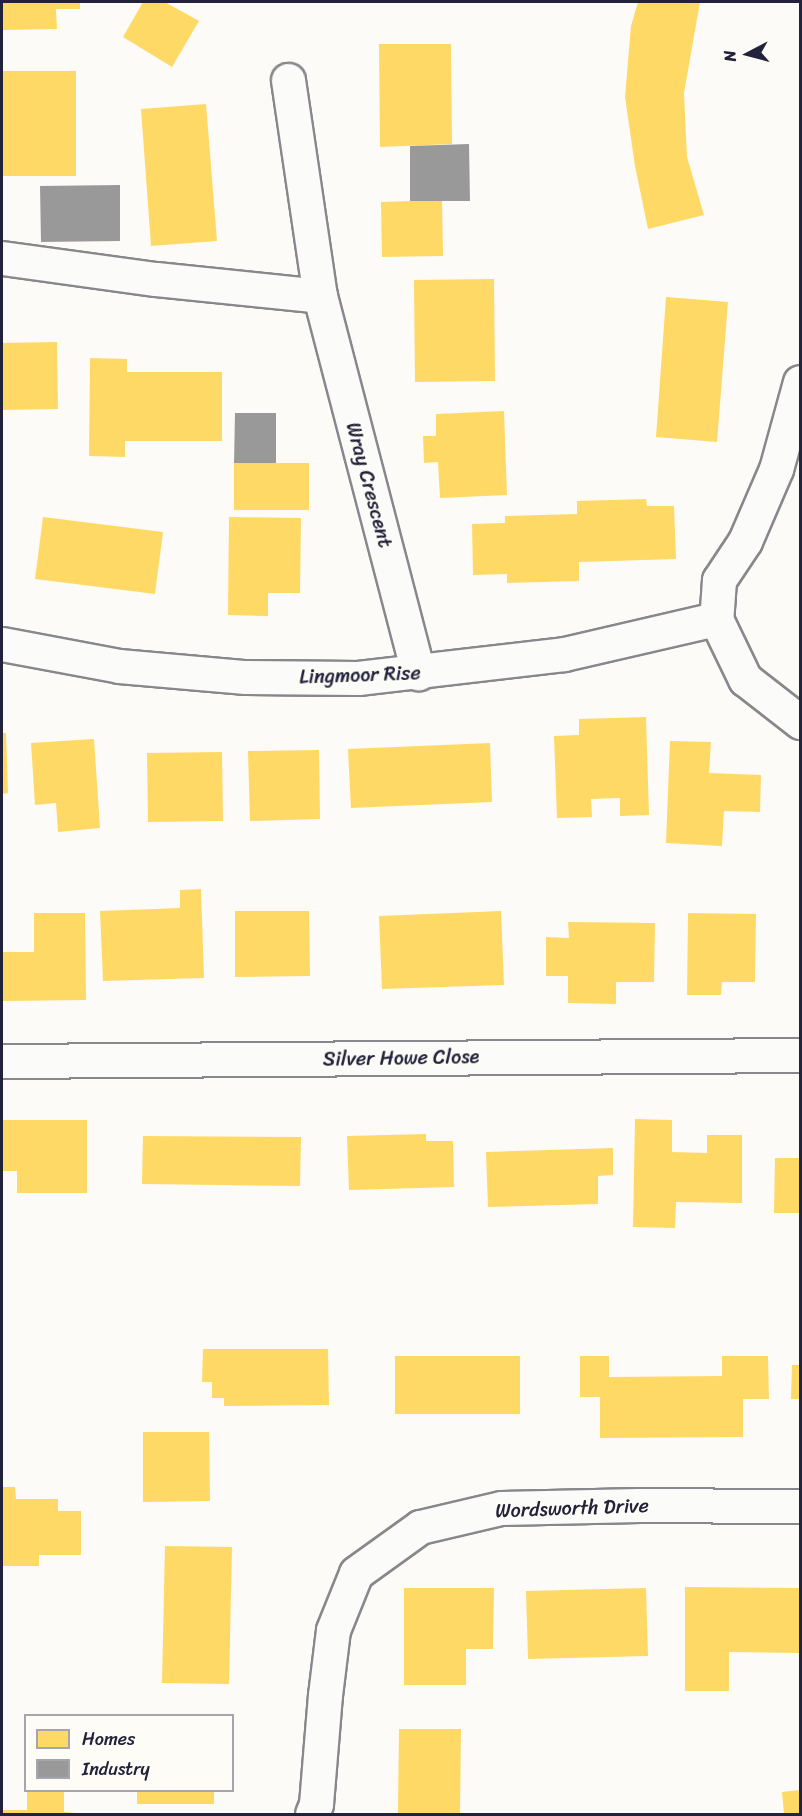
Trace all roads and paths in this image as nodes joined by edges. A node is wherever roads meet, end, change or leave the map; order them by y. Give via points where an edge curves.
1 (288, 80) dead end
2 (2, 258) edge
3 (320, 296) junction
4 (801, 382) edge
5 (788, 470) edge
6 (717, 620) junction
7 (2, 644) edge
8 (418, 673) junction
9 (801, 722) edge
10 (801, 1055) edge
11 (2, 1061) edge
12 (801, 1506) edge
13 (312, 1815) edge

1 - 3 street, Wray Crescent
2 - 3 street
3 - 8 street, Wray Crescent
4 - 5 street
5 - 6 street via 719,580
6 - 8 street, Lingmoor Rise via 564,654
6 - 9 street via 745,678
7 - 8 street, Lingmoor Rise via 119,666 246,677 357,678
10 - 11 street, Silver Howe Close
12 - 13 street, Wordsworth Drive via 501,1508 420,1527 356,1573 333,1630

